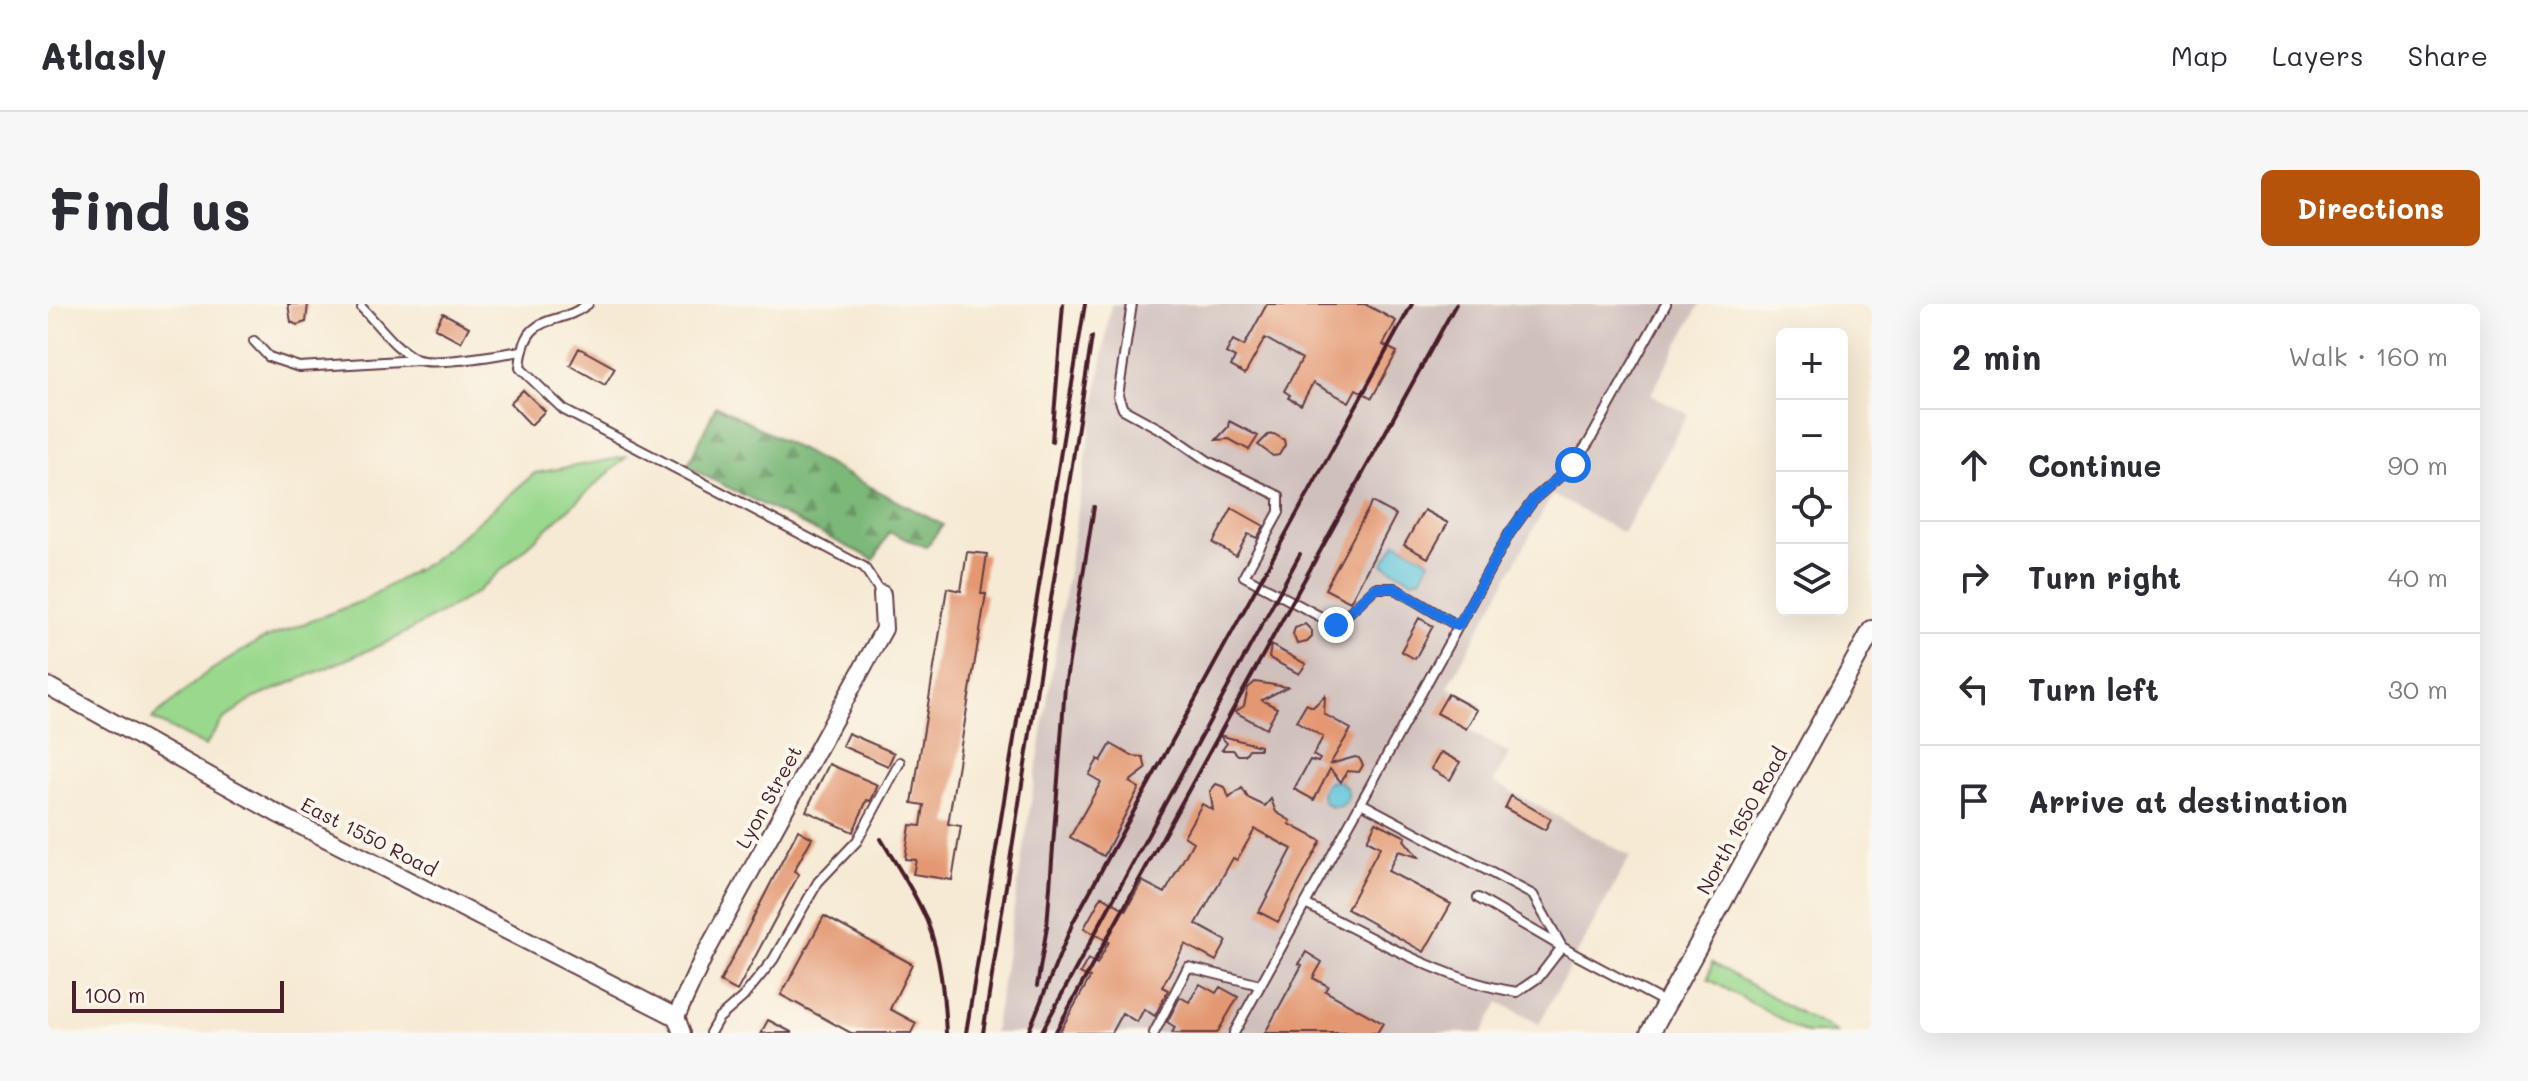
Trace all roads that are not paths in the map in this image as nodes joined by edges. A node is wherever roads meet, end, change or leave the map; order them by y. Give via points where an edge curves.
1 (588, 304) edge
2 (1132, 304) edge
3 (1666, 304) edge
4 (362, 308) dead end
5 (254, 341) dead end
6 (521, 351) junction
7 (418, 360) junction
8 (882, 594) joint
9 (1458, 626) junction
10 (1872, 630) edge
11 (48, 686) edge
12 (900, 762) dead end
13 (1361, 803) junction
14 (1478, 898) dead end
15 (1305, 904) junction
16 (1562, 947) junction
17 (1260, 985) junction
18 (1667, 1003) junction
19 (679, 1025) edge
20 (710, 1033) edge
21 (1154, 1033) edge
22 (1234, 1033) edge
23 (1650, 1033) edge

1 - 6 lane via 538,324
2 - 9 lane via 1118,396 1123,409 1208,461 1279,496 1279,512 1244,576 1336,625 1375,588 1394,588
3 - 9 lane via 1589,442 1573,465 1534,499 1509,534
4 - 7 lane
5 - 7 lane via 269,357 299,367
6 - 7 lane
6 - 8 lane via 520,368 564,410 864,567
8 - 19 street, Lyon Street via 884,629 704,956
9 - 13 lane
10 - 18 street, North 1650 Road
11 - 19 street, East 1550 Road
12 - 20 lane via 857,841 818,882 773,960
13 - 15 lane
13 - 16 lane via 1533,895
14 - 16 lane
15 - 16 lane via 1420,960 1497,989 1517,992 1539,977
15 - 17 lane
16 - 18 lane
17 - 21 lane via 1188,967
17 - 22 lane
18 - 23 street, North 1650 Road

